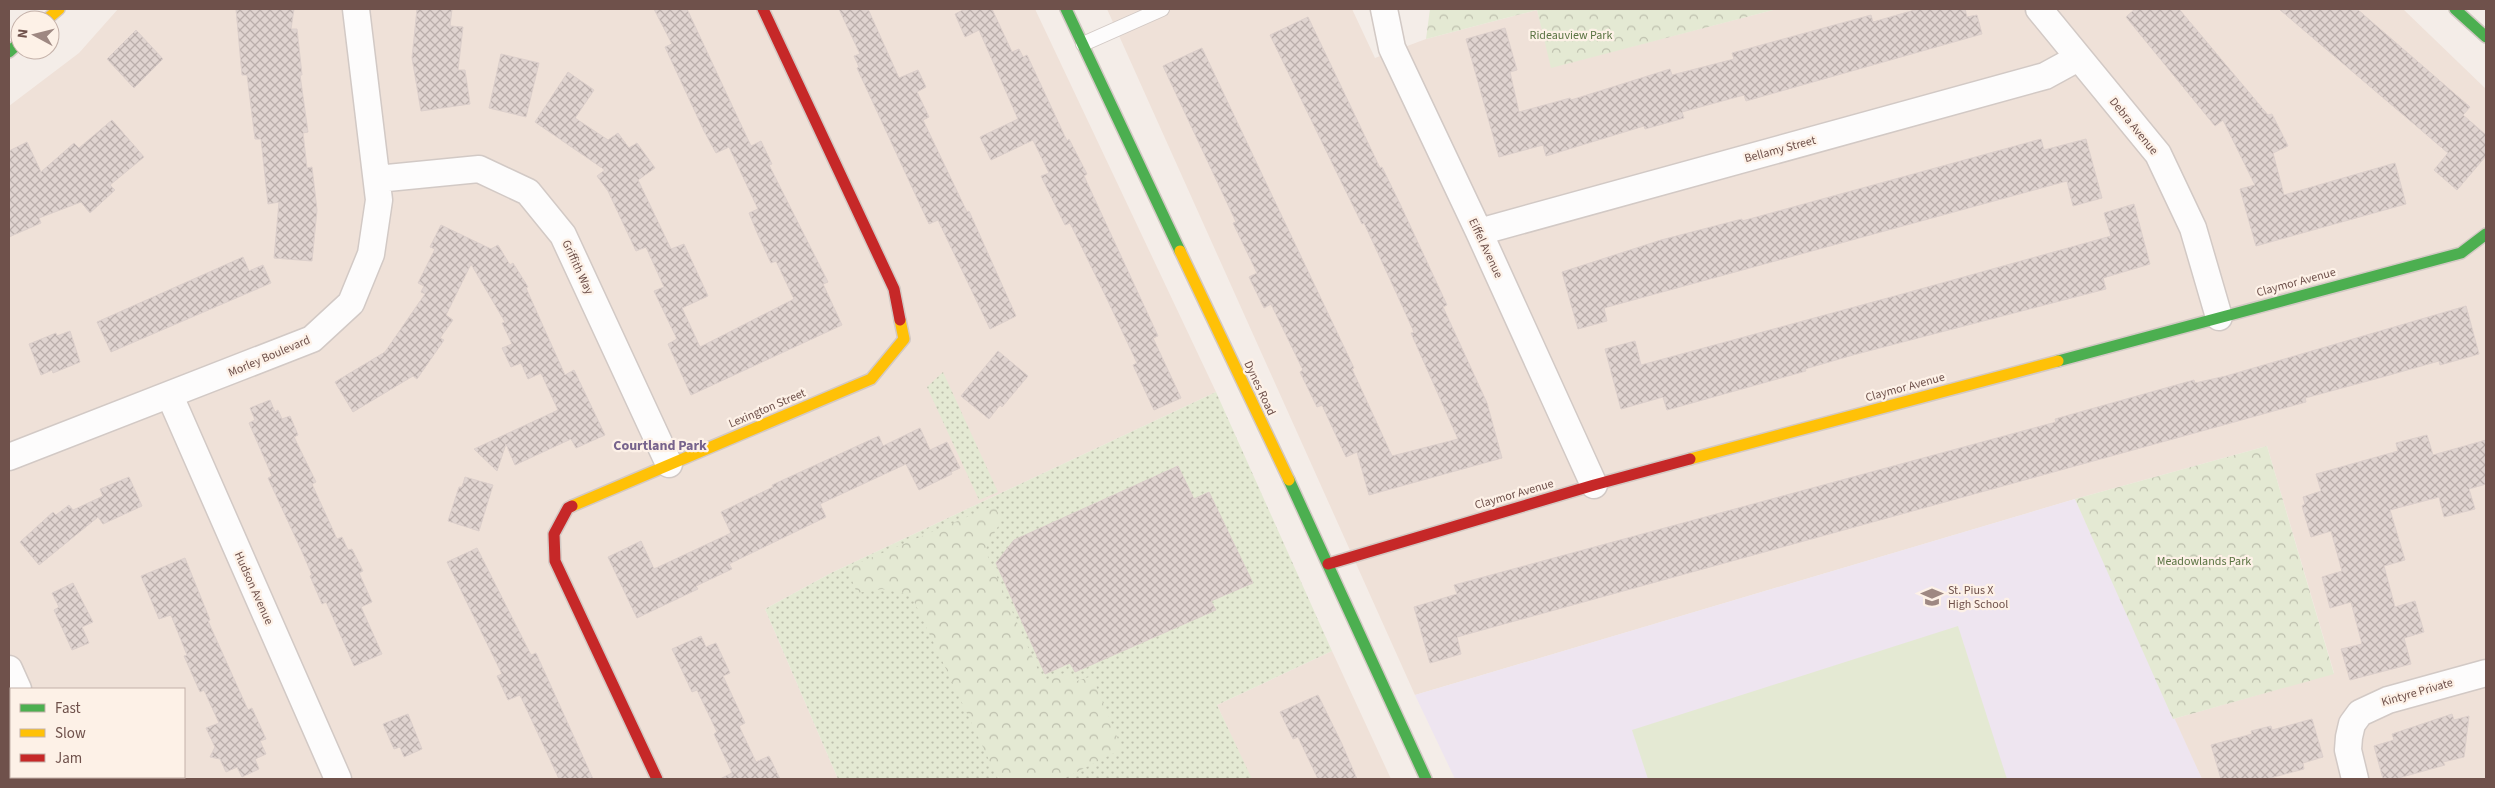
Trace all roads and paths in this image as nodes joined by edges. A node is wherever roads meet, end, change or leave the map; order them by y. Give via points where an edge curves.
1 (356, 9) edge
2 (764, 9) edge
3 (1066, 9) edge
4 (1162, 9) edge
5 (1384, 9) edge
6 (2039, 9) edge
7 (2455, 9) edge
8 (2486, 37) edge
9 (1083, 44) junction
10 (2078, 58) junction
11 (378, 179) junction
12 (1479, 232) junction
13 (2486, 234) edge
14 (2219, 317) junction
15 (170, 396) junction
16 (9, 457) edge
17 (669, 464) junction
18 (1594, 485) junction
19 (1328, 564) junction
20 (9, 669) edge
21 (2486, 673) edge
22 (18, 688) edge
23 (338, 779) edge
24 (657, 779) edge
25 (1426, 779) edge
26 (2355, 779) edge

1 - 11 street, Morley Boulevard
2 - 17 street, Lexington Street via 894,289 904,338 871,379
3 - 9 street, Dynes Road
4 - 9 lane
5 - 12 street, Eiffel Avenue via 1392,48
6 - 10 street, Debra Avenue
7 - 8 street
9 - 19 street, Dynes Road
10 - 12 street, Bellamy Street via 2045,76
10 - 14 street, Debra Avenue via 2158,154 2193,228
11 - 15 street, Morley Boulevard via 379,200 371,254 351,303 312,339
11 - 17 street, Griffith Way via 479,169 528,192 563,235
12 - 18 street, Eiffel Avenue
13 - 14 street, Claymor Avenue via 2461,253
14 - 18 street, Claymor Avenue
15 - 16 street, Morley Boulevard
15 - 23 street, Hudson Avenue
17 - 24 street, Lexington Street via 568,508 554,534 555,562
18 - 19 street, Claymor Avenue
19 - 25 street, Dynes Road
20 - 22 street
21 - 26 street, Kintyre Private via 2388,700 2360,713 2352,724 2348,750

